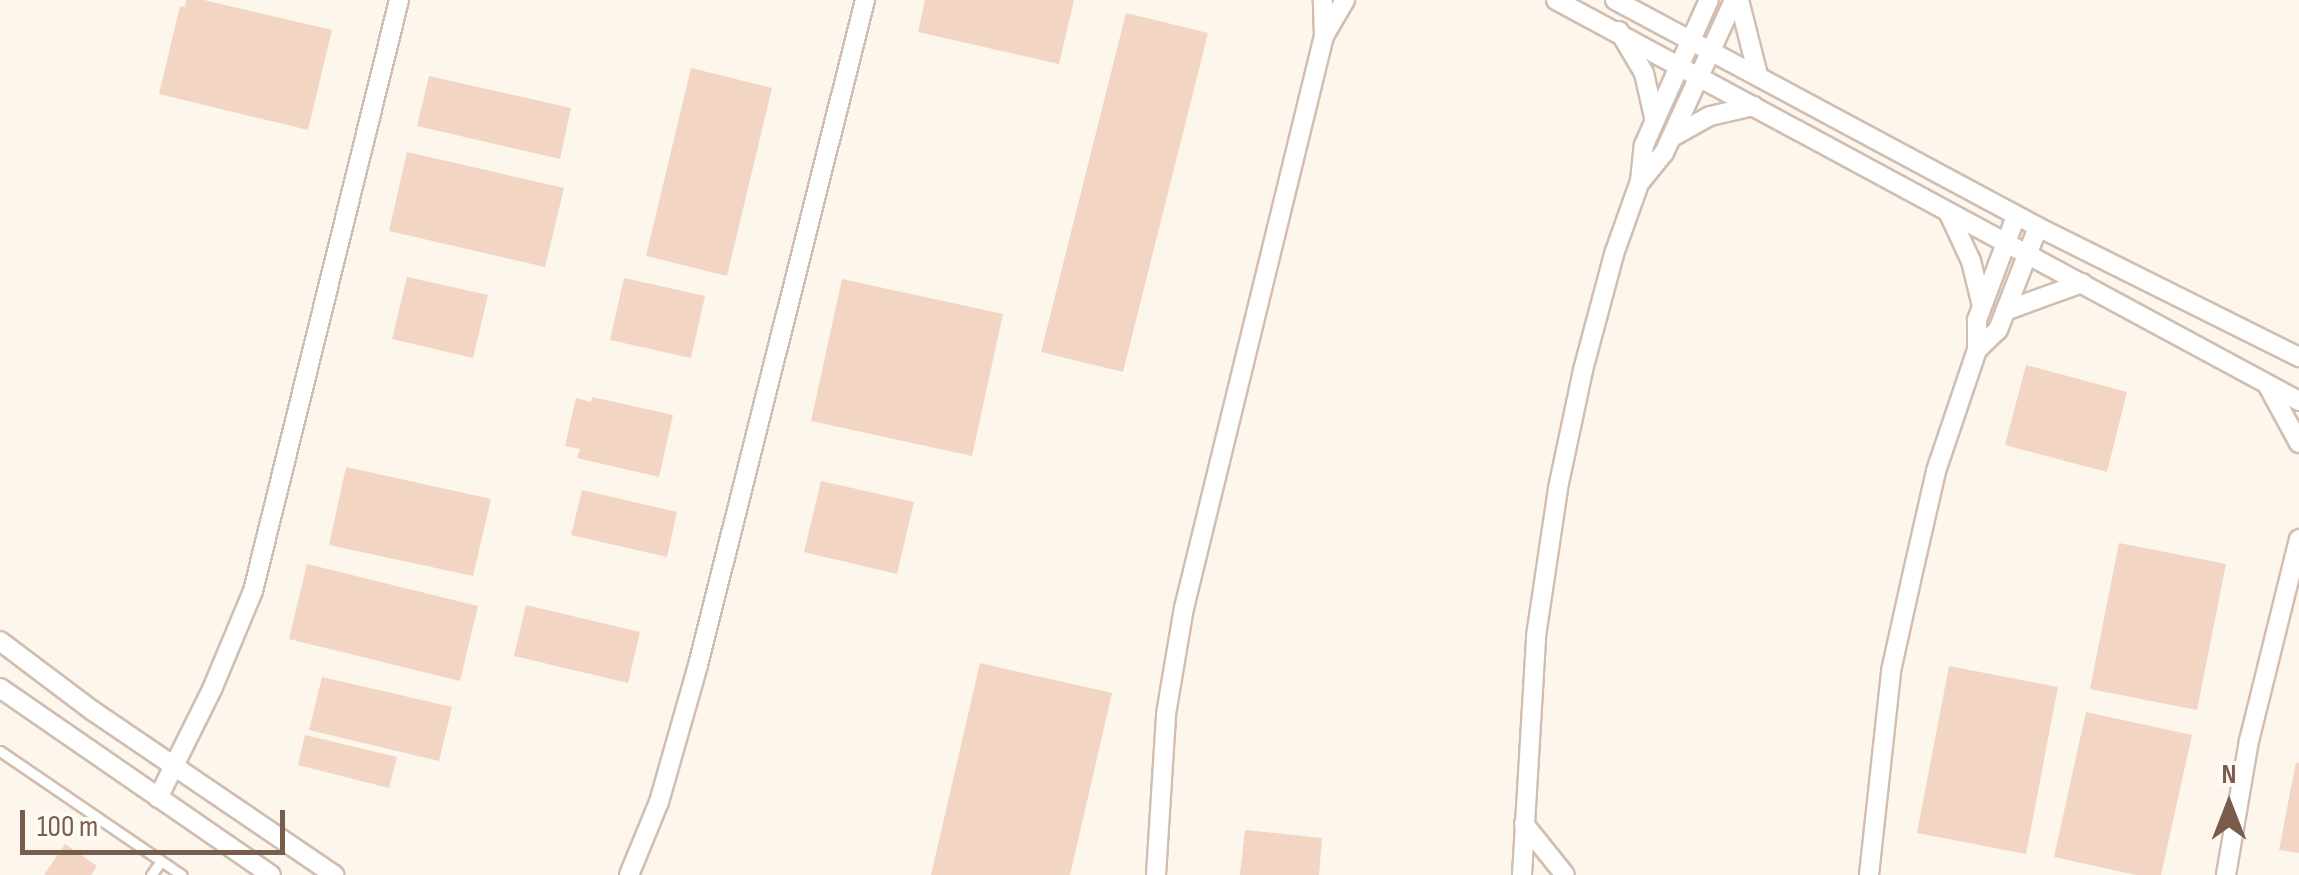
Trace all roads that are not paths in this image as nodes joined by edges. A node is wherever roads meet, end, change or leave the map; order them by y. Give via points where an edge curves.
1 (400, 0) edge
2 (865, 0) edge
3 (1323, 0) edge
4 (1345, 0) edge
5 (1556, 0) edge
6 (1615, 0) edge
7 (1710, 0) edge
8 (1736, 0) edge
9 (1619, 30) junction
10 (1324, 36) junction
11 (1689, 40) junction
12 (1712, 50) junction
13 (1678, 64) junction
14 (1701, 76) junction
15 (1758, 76) junction
16 (1754, 106) junction
17 (1654, 120) junction
18 (1672, 137) junction
19 (1640, 181) junction
20 (1948, 213) junction
21 (2016, 216) junction
22 (2038, 227) junction
23 (2005, 244) junction
24 (2026, 254) junction
25 (2082, 283) junction
26 (1982, 306) junction
27 (2005, 311) junction
28 (2299, 339) edge
29 (2268, 344) junction
30 (1977, 350) junction
31 (2299, 357) edge
32 (2265, 382) junction
33 (2299, 401) edge
34 (2299, 443) edge
35 (2299, 539) edge
36 (0, 641) edge
37 (0, 688) edge
38 (0, 751) edge
39 (174, 765) junction
40 (158, 798) junction
41 (1524, 824) junction
42 (162, 860) junction
43 (151, 875) edge
44 (182, 875) edge
45 (271, 875) edge
46 (334, 875) edge
47 (629, 875) edge
48 (1156, 875) edge
49 (1522, 875) edge
50 (1566, 875) edge
51 (1869, 875) edge
52 (2226, 875) edge

1 - 39 street via 253,591
2 - 47 street via 698,665 660,802
3 - 10 street
4 - 10 street
5 - 9 street
6 - 11 street
7 - 11 street
8 - 12 street
8 - 15 street
9 - 13 street
9 - 17 street via 1644,73
10 - 48 street via 1184,608 1166,714
11 - 12 street
11 - 13 street
12 - 14 street
12 - 15 street
13 - 14 street
13 - 17 street
14 - 16 street
14 - 18 street
15 - 21 street
16 - 18 street via 1710,116
16 - 20 street
17 - 19 street
18 - 19 street
19 - 41 street via 1604,292 1558,488 1536,636
20 - 23 street
20 - 26 street
21 - 22 street
21 - 23 street
22 - 24 street
22 - 29 street
23 - 24 street
23 - 26 street
24 - 25 street
24 - 27 street
25 - 27 street
25 - 32 street
26 - 30 street
27 - 30 street via 1998,330
28 - 29 street
29 - 31 street
30 - 51 street via 1936,471 1891,671
32 - 33 street
32 - 34 street
35 - 52 street via 2249,741
36 - 39 street
37 - 40 street
38 - 42 lane
39 - 40 street
39 - 46 street
40 - 45 street
41 - 49 street
41 - 50 street
42 - 43 lane
42 - 44 lane

